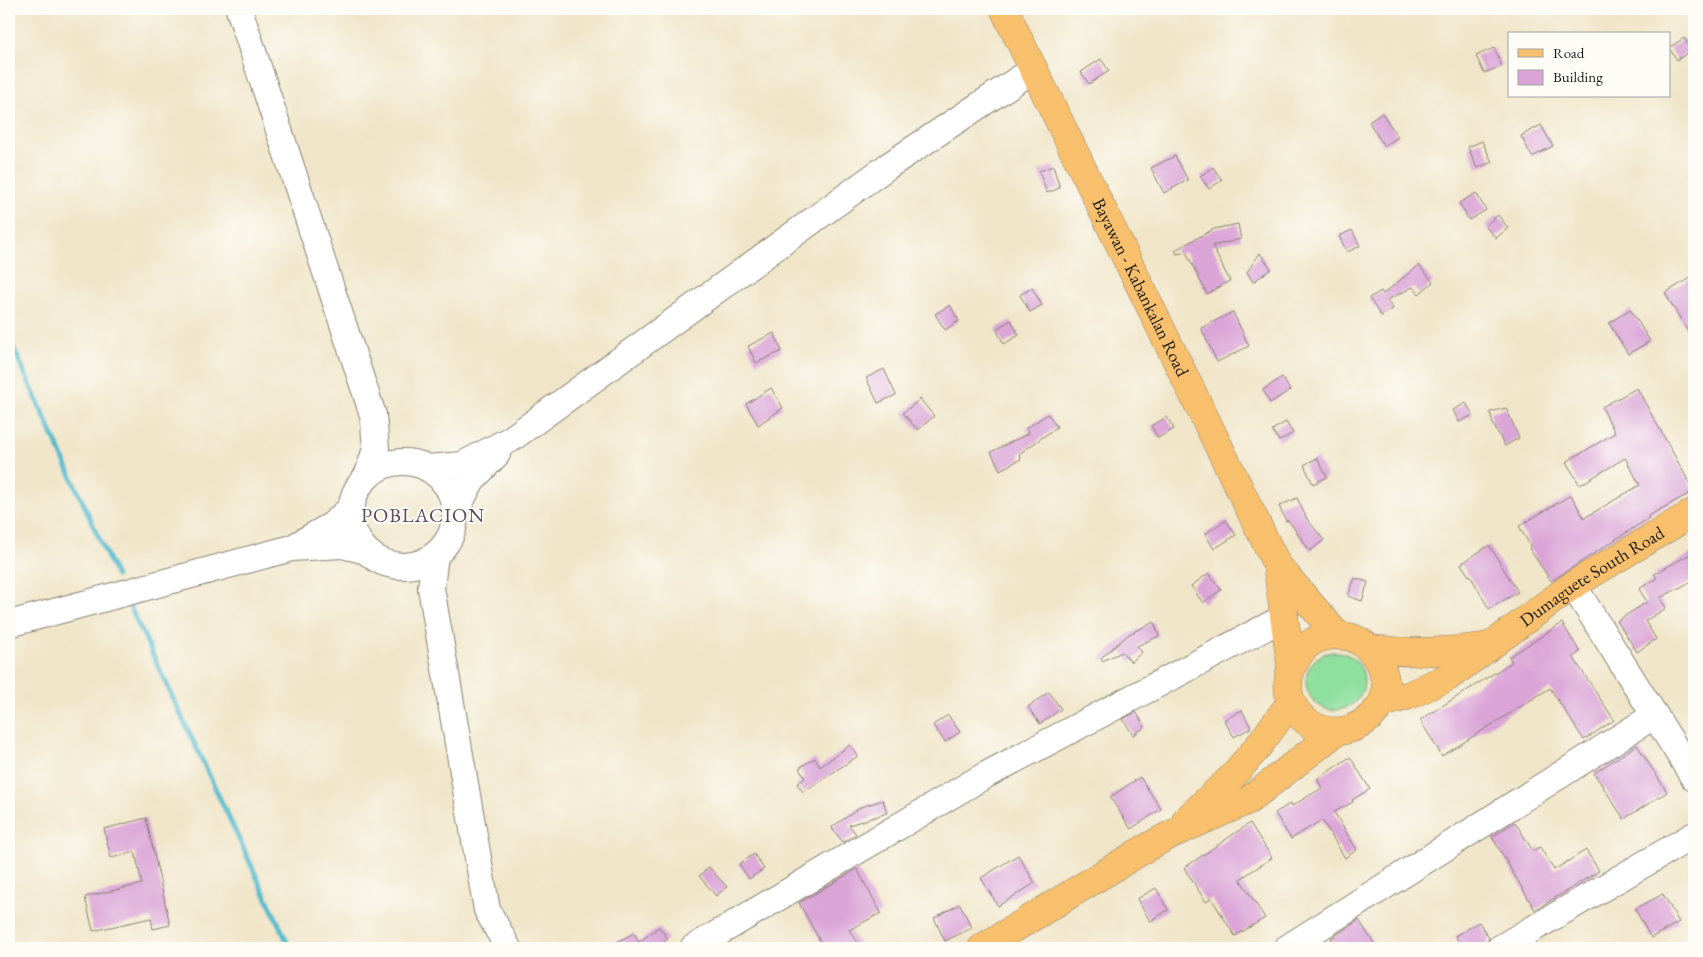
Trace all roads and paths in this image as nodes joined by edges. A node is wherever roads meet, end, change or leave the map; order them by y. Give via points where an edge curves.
1 (238, 9) edge
2 (1004, 9) edge
3 (1034, 68) junction
4 (373, 415) junction
5 (511, 439) junction
6 (417, 465) junction
7 (368, 477) junction
8 (352, 507) junction
9 (455, 512) junction
10 (1694, 512) edge
11 (292, 548) junction
12 (366, 551) junction
13 (435, 555) junction
14 (1277, 565) junction
15 (399, 566) junction
16 (1574, 585) junction
17 (1285, 616) junction
18 (9, 624) edge
19 (437, 628) junction
20 (1336, 635) junction
21 (1492, 645) junction
22 (1370, 649) junction
23 (1291, 665) junction
24 (1292, 702) junction
25 (1383, 703) junction
26 (1655, 716) junction
27 (1336, 732) junction
28 (1694, 778) edge
29 (1170, 835) junction
30 (1694, 835) edge
31 (508, 948) edge
32 (693, 948) edge
33 (982, 948) edge
34 (1288, 948) edge
35 (1500, 948) edge

1 - 4 street
2 - 3 main road, Bayawan - Kabankalan Road
3 - 5 street via 888,166
3 - 14 main road, Bayawan - Kabankalan Road
4 - 6 street via 392,445
4 - 7 street via 376,448
5 - 6 street via 462,465
5 - 9 street via 472,480
6 - 7 street via 387,465
6 - 9 street via 435,473 448,488
7 - 8 street via 360,486
8 - 11 street via 332,525
8 - 12 street via 354,530
9 - 13 street via 450,536
10 - 16 main road, Dumaguete South Road
11 - 12 street via 342,546
11 - 18 street
12 - 15 street via 387,564
13 - 15 street via 415,565
13 - 19 street via 431,588
14 - 17 main road, Bayawan - Kabankalan Road
14 - 20 main road, Bayawan - Kabankalan Road
15 - 19 street via 420,591
16 - 21 main road, Dumaguete South Road
16 - 26 street
17 - 23 main road, Bayawan - Kabankalan Road
17 - 32 street via 984,776
19 - 31 street via 487,910
20 - 22 main road via 1355,638
20 - 23 main road via 1318,639 1302,649
21 - 22 main road, Dumaguete South Road via 1417,654
21 - 25 main road, Dumaguete South Road via 1448,677 1410,695
22 - 25 main road via 1381,665 1385,683
23 - 24 main road via 1288,684
24 - 27 main road via 1302,718 1318,728
24 - 29 main road via 1231,778
25 - 27 main road via 1370,718 1355,728
26 - 28 street
26 - 34 street
27 - 29 main road via 1249,800
29 - 33 main road
30 - 35 street

